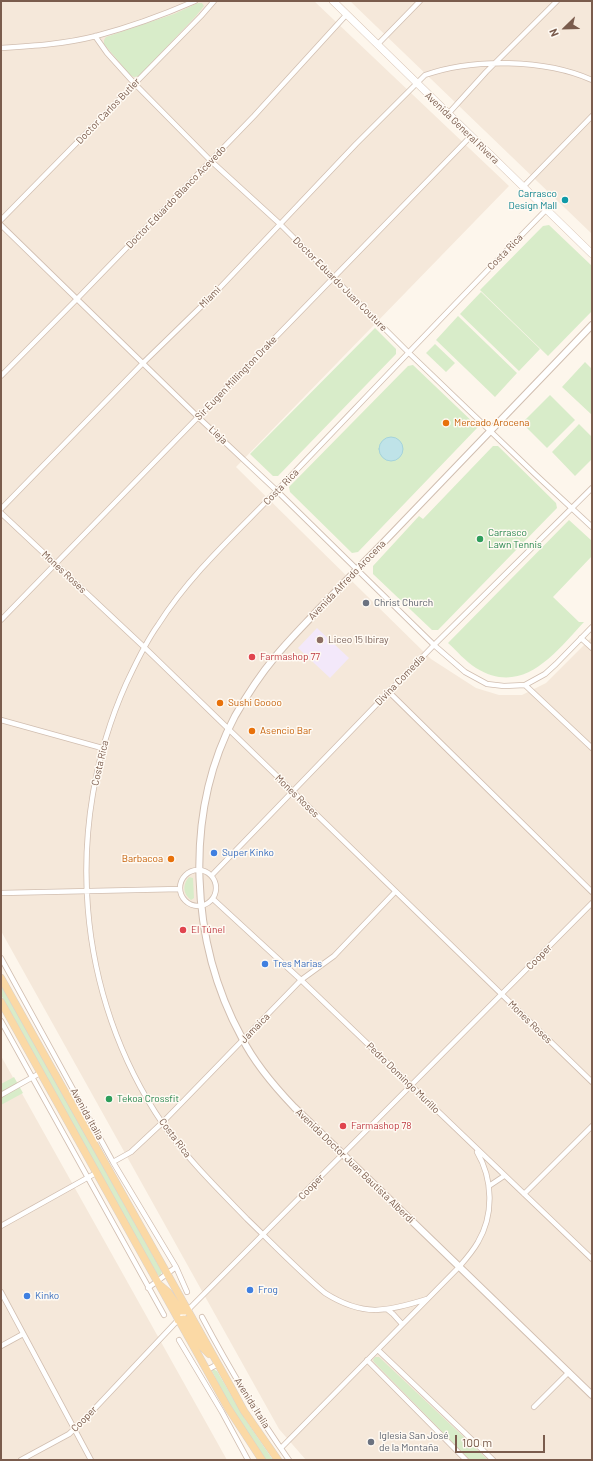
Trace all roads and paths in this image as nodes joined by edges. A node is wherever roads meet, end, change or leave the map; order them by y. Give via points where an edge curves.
1 (195, 1) edge
2 (214, 1) edge
3 (333, 1) edge
4 (420, 1) edge
5 (557, 1) edge
6 (347, 14) junction
7 (95, 36) junction
8 (378, 44) junction
9 (1, 48) edge
10 (497, 63) junction
11 (592, 80) edge
12 (416, 83) junction
13 (134, 84) junction
14 (448, 114) junction
15 (592, 116) edge
16 (471, 136) junction
17 (211, 160) junction
18 (523, 187) junction
19 (546, 210) junction
20 (1, 220) edge
21 (280, 224) junction
22 (1, 225) edge
23 (592, 254) edge
24 (334, 278) junction
25 (77, 300) junction
26 (592, 325) edge
27 (408, 352) junction
28 (143, 363) junction
29 (1, 376) edge
30 (198, 417) junction
31 (491, 431) junction
32 (592, 488) edge
33 (277, 491) junction
34 (1, 509) edge
35 (572, 509) junction
36 (1, 513) edge
37 (592, 527) edge
38 (56, 564) junction
39 (357, 570) junction
40 (1, 620) edge
41 (592, 627) edge
42 (581, 638) junction
43 (434, 645) junction
44 (144, 648) junction
45 (592, 648) edge
46 (524, 685) junction
47 (389, 692) junction
48 (1, 720) edge
49 (229, 730) junction
50 (102, 748) junction
51 (592, 748) edge
52 (293, 792) junction
53 (199, 869) junction
54 (212, 875) junction
55 (200, 887) joint
56 (180, 888) junction
57 (86, 891) junction
58 (396, 892) junction
59 (592, 892) edge
60 (1, 893) edge
61 (213, 899) junction
62 (592, 903) edge
63 (201, 906) junction
64 (1, 958) edge
65 (1, 978) edge
66 (301, 980) junction
67 (502, 994) junction
68 (1, 1002) edge
69 (1, 1021) edge
70 (243, 1040) junction
71 (40, 1073) junction
72 (32, 1078) junction
73 (592, 1082) edge
74 (411, 1086) junction
75 (1, 1095) edge
76 (55, 1099) junction
77 (47, 1104) junction
78 (162, 1124) junction
79 (592, 1126) edge
80 (474, 1147) junction
81 (343, 1154) junction
82 (113, 1162) junction
83 (96, 1173) junction
84 (504, 1176) junction
85 (88, 1178) junction
86 (490, 1186) junction
87 (524, 1194) junction
88 (1, 1226) edge
89 (264, 1235) junction
90 (136, 1244) junction
91 (127, 1250) junction
92 (592, 1259) edge
93 (146, 1260) junction
94 (136, 1266) junction
95 (176, 1267) junction
96 (459, 1267) junction
97 (167, 1274) junction
98 (157, 1281) junction
99 (148, 1288) junction
100 (1, 1292) edge
101 (187, 1292) dead end
102 (164, 1294) junction
103 (427, 1299) junction
104 (155, 1300) junction
105 (388, 1310) junction
106 (188, 1311) junction
107 (164, 1316) dead end
108 (202, 1317) dead end
109 (178, 1320) junction
110 (402, 1324) junction
111 (23, 1334) junction
112 (179, 1340) dead end
113 (217, 1345) junction
114 (1, 1346) edge
115 (209, 1349) junction
116 (378, 1350) junction
117 (198, 1355) junction
118 (191, 1359) junction
119 (367, 1360) junction
120 (216, 1361) junction
121 (207, 1370) junction
122 (569, 1372) junction
123 (592, 1395) edge
124 (534, 1407) dead end
125 (225, 1410) junction
126 (239, 1425) junction
127 (75, 1429) junction
128 (232, 1430) junction
129 (281, 1448) junction
130 (21, 1460) edge
131 (91, 1460) edge
132 (248, 1460) edge
133 (262, 1460) edge
134 (278, 1460) edge
135 (289, 1460) edge
136 (466, 1460) edge
137 (493, 1460) edge

1 - 7 street
2 - 13 street, Doctor Carlos Butler
3 - 6 main road, Avenida General Rivera
4 - 8 street
5 - 10 street
6 - 8 main road, Avenida General Rivera
6 - 17 street, Doctor Eduardo Blanco Acevedo
7 - 9 street via 52,44
7 - 13 street, Doctor Eduardo Juan Couture
8 - 12 main road, Avenida General Rivera
10 - 11 street, Miami via 549,67 576,73
10 - 12 street, Miami via 434,72 425,75
10 - 14 street
12 - 14 main road, Avenida General Rivera
12 - 21 street, Miami
13 - 17 street, Doctor Eduardo Juan Couture
13 - 20 street, Doctor Carlos Butler
14 - 16 main road, Avenida General Rivera
15 - 18 street
16 - 18 main road, Avenida General Rivera
16 - 24 street, Sir Eugen Millington Drake
17 - 21 street, Doctor Eduardo Juan Couture
17 - 25 street, Doctor Eduardo Blanco Acevedo
18 - 19 main road, Avenida General Rivera
19 - 23 main road, Avenida General Rivera
19 - 27 street, Costa Rica
21 - 24 street, Doctor Eduardo Juan Couture
21 - 28 street, Miami via 213,295
22 - 25 street, Lieja
24 - 27 street, Doctor Eduardo Juan Couture
24 - 30 street, Sir Eugen Millington Drake
25 - 28 street, Lieja
25 - 29 street, Doctor Eduardo Blanco Acevedo
26 - 31 street, Avenida Alfredo Arocena
27 - 31 street, Doctor Eduardo Juan Couture
27 - 33 street, Costa Rica
28 - 30 street, Lieja
28 - 34 street, Miami
30 - 33 street, Lieja
30 - 38 street, Sir Eugen Millington Drake
31 - 35 street, Doctor Eduardo Juan Couture
31 - 39 street, Avenida Alfredo Arocena
32 - 35 street, Divina Comedia
33 - 39 street, Lieja
33 - 44 street, Costa Rica via 210,558 175,599
35 - 37 street, Doctor Eduardo Juan Couture
35 - 43 street, Divina Comedia
36 - 38 street, Mones Roses
38 - 40 street, Sir Eugen Millington Drake
38 - 44 street, Mones Roses
39 - 43 street, Lieja
39 - 49 street, Avenida Alfredo Arocena via 268,666 244,701
41 - 42 street
42 - 45 street
42 - 46 street via 545,674
43 - 46 street, Lieja via 465,672 487,684
43 - 47 street, Divina Comedia
44 - 49 street, Mones Roses
44 - 50 street, Costa Rica via 120,697
46 - 51 street
47 - 52 street, Divina Comedia
47 - 59 street
48 - 50 street
49 - 52 street, Mones Roses
49 - 53 street, Avenida Alfredo Arocena via 216,762 205,803
50 - 57 street, Costa Rica via 88,827
52 - 54 street, Divina Comedia
52 - 58 street, Mones Roses
53 - 54 street
53 - 55 street, Avenida Alfredo Arocena
53 - 56 street via 187,873
54 - 61 street via 217,886
55 - 63 street, Avenida Doctor Juan Bautista Alberdi
56 - 57 street
56 - 63 street via 186,902
57 - 60 street
57 - 78 street, Costa Rica via 92,943 102,992 124,1054
58 - 66 street, Jamaica via 334,956
58 - 67 street, Mones Roses
61 - 63 street
61 - 66 street, Pedro Domingo Murillo
62 - 67 street, Cooper
63 - 70 street, Avenida Doctor Juan Bautista Alberdi via 212,967
64 - 82 street, Avenida Italia
65 - 97 main road, Avenida Italia
66 - 70 street, Jamaica
66 - 74 street, Pedro Domingo Murillo
67 - 73 street, Mones Roses
67 - 74 street, Cooper
68 - 71 main road, Avenida Italia
69 - 72 street
70 - 78 street, Jamaica
70 - 81 street, Avenida Doctor Juan Bautista Alberdi via 271,1081
71 - 72 street
71 - 76 main road, Avenida Italia
72 - 75 street
72 - 77 street
74 - 80 street, Pedro Domingo Murillo
74 - 81 street, Cooper
76 - 77 street, Avenida Italia
76 - 83 main road, Avenida Italia
77 - 85 street
78 - 82 street, Jamaica via 130,1152
78 - 89 street, Costa Rica via 213,1185
79 - 87 street
80 - 84 street, Pedro Domingo Murillo
80 - 86 street
81 - 89 street, Cooper
81 - 96 street, Avenida Doctor Juan Bautista Alberdi
82 - 95 street, Avenida Italia
83 - 85 street
83 - 90 main road, Avenida Italia
84 - 86 street
84 - 87 street, Pedro Domingo Murillo
85 - 88 street
85 - 91 street
86 - 96 street via 490,1203 483,1232
87 - 92 street, Pedro Domingo Murillo
89 - 105 street, Costa Rica via 325,1293 338,1301 369,1310
89 - 106 street, Cooper
90 - 91 street
90 - 93 main road, Avenida Italia
91 - 94 street
93 - 94 street
93 - 98 main road, Avenida Italia
94 - 99 street
95 - 97 street
95 - 101 street, Avenida Italia
96 - 103 street
96 - 122 street, Avenida Doctor Juan Bautista Alberdi
97 - 98 street
97 - 106 main road, Avenida Italia
98 - 99 street
98 - 102 main road, Avenida Italia
98 - 106 main road via 181,1311
99 - 104 street
100 - 111 street
102 - 104 street
102 - 109 main road, Avenida Italia
103 - 105 street, Costa Rica
103 - 110 street
104 - 107 street
105 - 110 street
106 - 109 street, Cooper
106 - 115 main road, Avenida Italia
108 - 113 street, Avenida Italia
109 - 117 main road, Avenida Italia
109 - 120 main road via 186,1320 202,1347
109 - 127 street, Cooper
110 - 116 street
111 - 114 street
111 - 127 street
112 - 118 street, Avenida Italia
113 - 115 street
113 - 129 street, Avenida Italia
115 - 120 main road, Avenida Italia
116 - 119 street
116 - 137 street
117 - 118 street
117 - 121 main road, Avenida Italia
118 - 125 street, Avenida Italia
119 - 129 street
119 - 136 street
120 - 121 street
120 - 134 main road, Avenida Italia via 244,1410
121 - 125 main road, Avenida Italia
122 - 123 street, Avenida Doctor Juan Bautista Alberdi
122 - 124 street
125 - 126 main road, Avenida Italia
125 - 128 street, Avenida Italia
126 - 128 street
126 - 133 main road, Avenida Italia
127 - 130 street, Cooper
127 - 131 street
128 - 132 street, Avenida Italia
129 - 135 street, Avenida Italia

